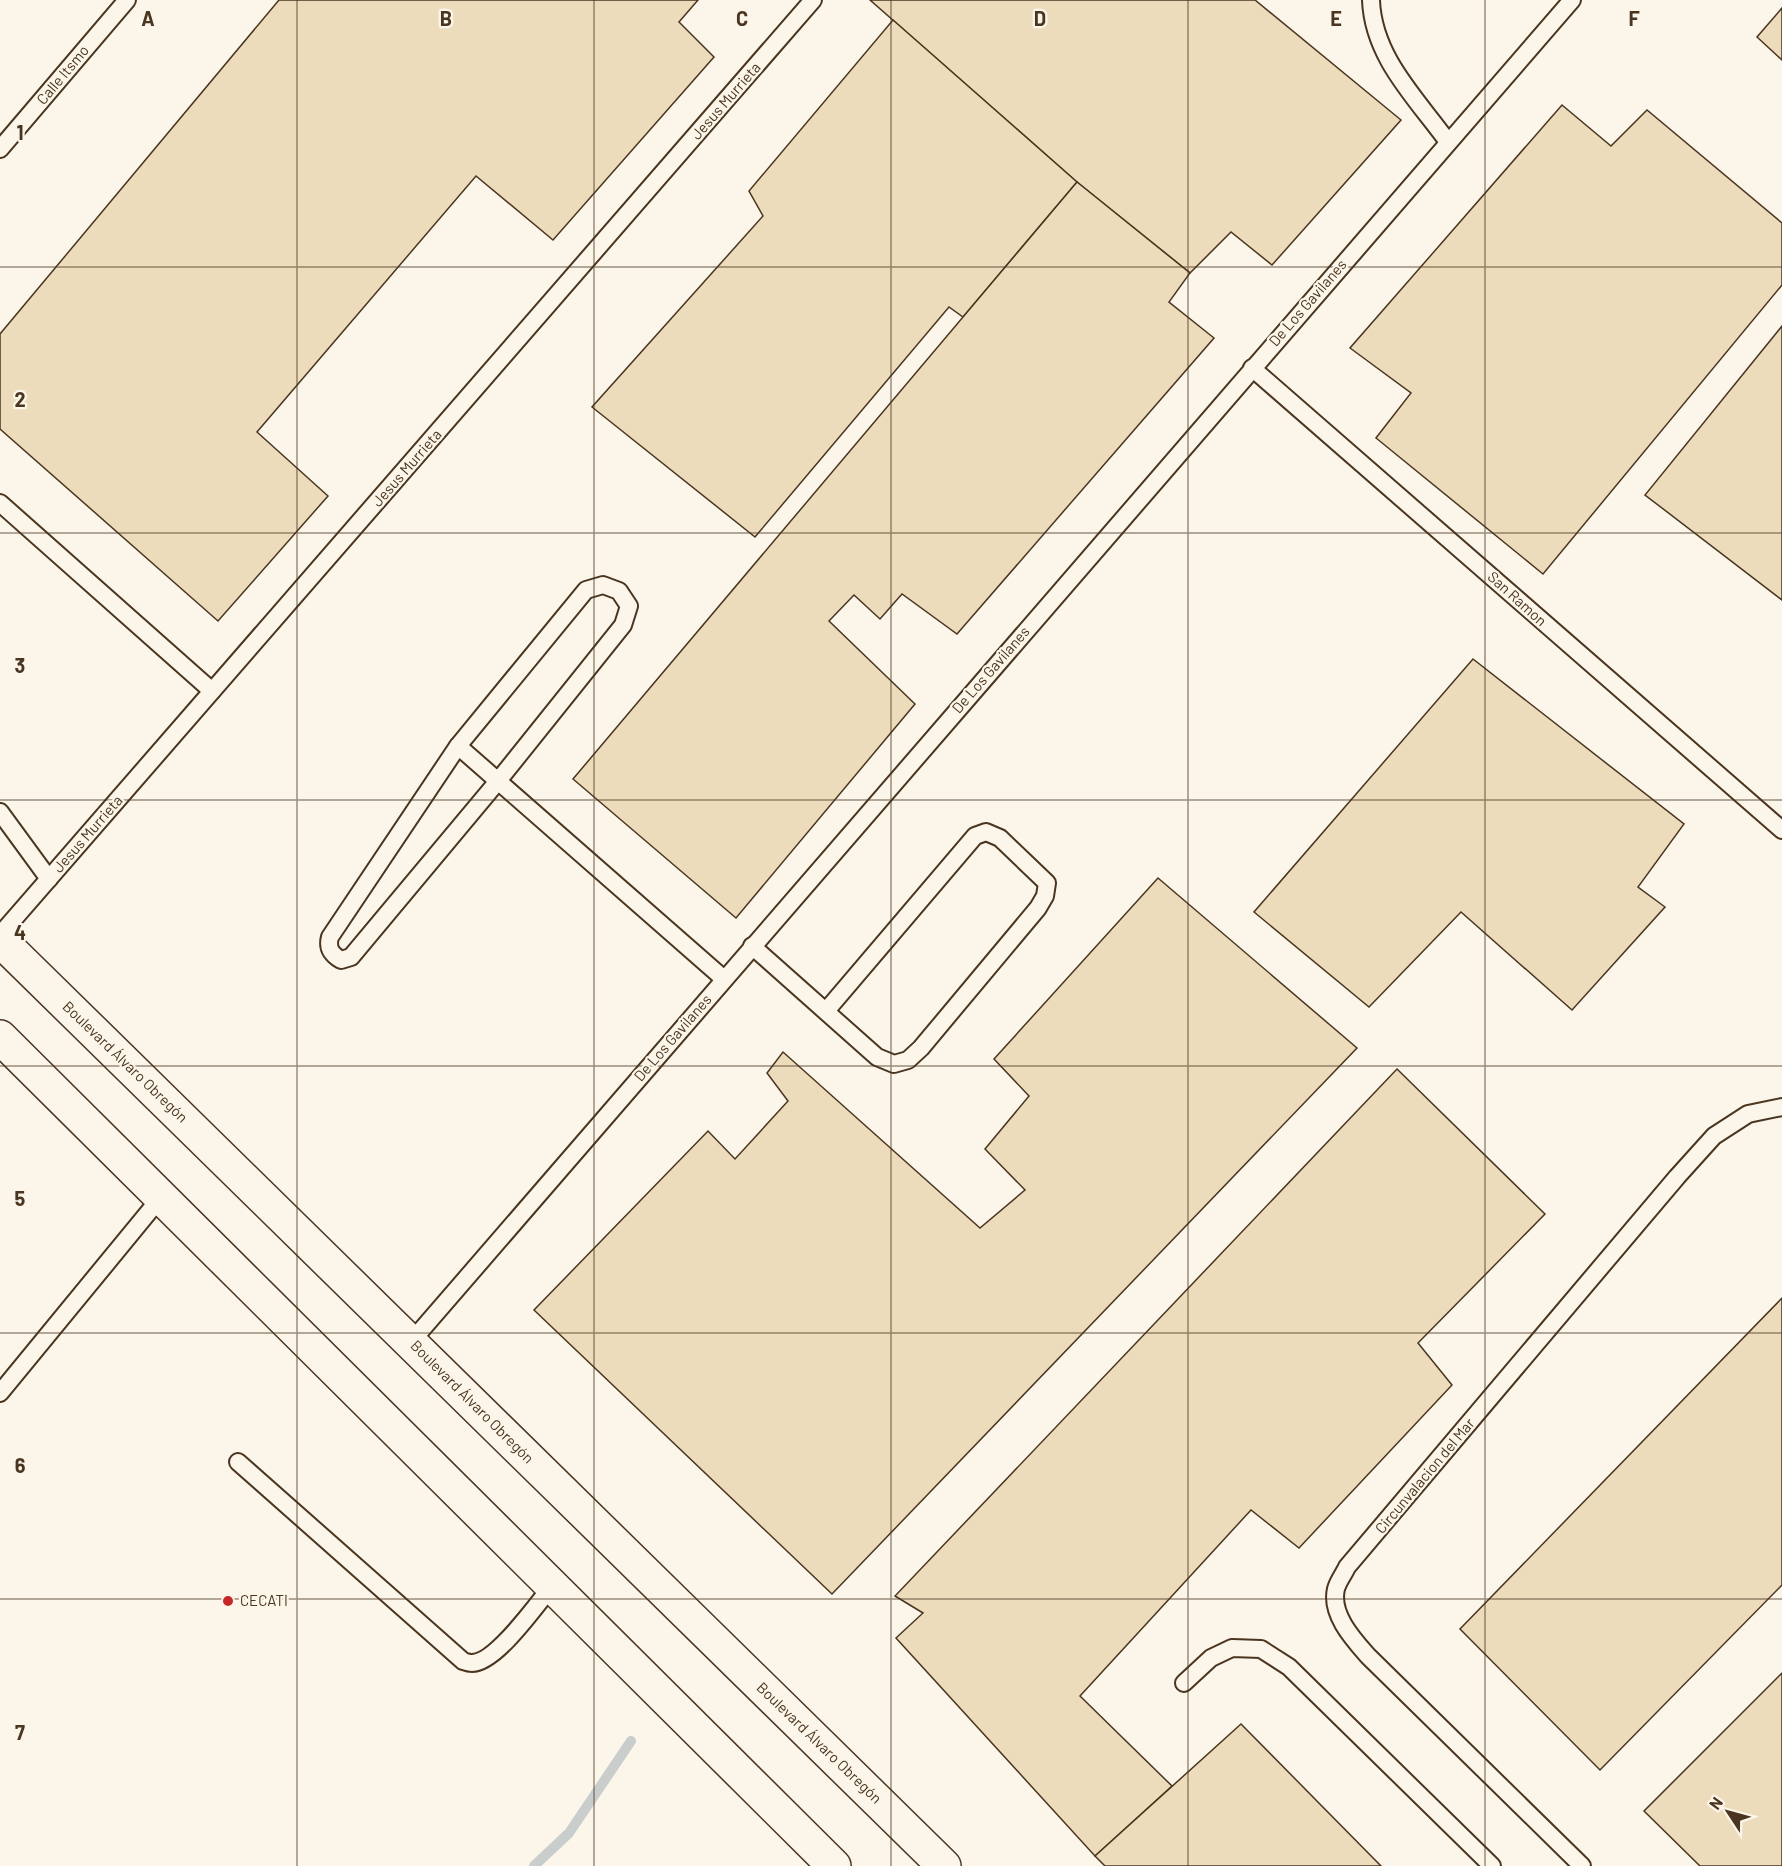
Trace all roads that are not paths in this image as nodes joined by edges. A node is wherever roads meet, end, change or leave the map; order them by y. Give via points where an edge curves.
1 (127, 0) edge
2 (813, 0) edge
3 (1371, 0) edge
4 (1572, 0) edge
5 (1448, 142) junction
6 (0, 149) edge
7 (1252, 368) junction
8 (0, 503) edge
9 (212, 691) junction
10 (458, 746) junction
11 (498, 782) junction
12 (0, 812) edge
13 (1782, 830) edge
14 (49, 879) junction
15 (0, 937) edge
16 (752, 946) junction
17 (724, 979) junction
18 (826, 1011) junction
19 (0, 1036) edge
20 (1782, 1107) edge
21 (161, 1197) junction
22 (411, 1342) junction
23 (0, 1393) edge
24 (238, 1462) dead end
25 (552, 1586) junction
26 (1184, 1683) dead end
27 (834, 1866) edge
28 (944, 1866) edge
29 (1492, 1866) edge
30 (1581, 1866) edge

1 - 6 lane, Calle Itsmo
2 - 9 lane, Jesus Murrieta
3 - 5 lane via 1380,47
4 - 5 lane, De Los Gavilanes
5 - 7 lane, De Los Gavilanes
7 - 13 lane, San Ramon
7 - 16 lane, De Los Gavilanes
8 - 9 lane
9 - 14 lane, Jesus Murrieta
10 - 11 lane
10 - 11 lane via 586,590 603,585 619,591 629,606 623,625
10 - 11 lane via 330,937 328,945 333,954 341,960 351,957
11 - 17 lane
12 - 14 lane
14 - 15 lane, Jesus Murrieta
15 - 22 highway, Boulevard Álvaro Obregón
16 - 17 lane, De Los Gavilanes
16 - 18 lane
17 - 22 lane, De Los Gavilanes
18 - 18 lane via 877,1057 894,1064 908,1060 1038,908 1046,896 1047,883 1000,838 986,832 975,836
19 - 21 highway
20 - 30 lane, Circunvalacion del Mar via 1748,1114 1714,1136 1347,1567 1336,1590 1338,1612 1347,1631 1368,1656
21 - 23 lane
21 - 25 highway
22 - 28 highway, Boulevard Álvaro Obregón
24 - 25 lane via 463,1661 474,1663 502,1646
25 - 27 highway
26 - 29 lane via 1211,1658 1232,1648 1261,1649 1289,1667

